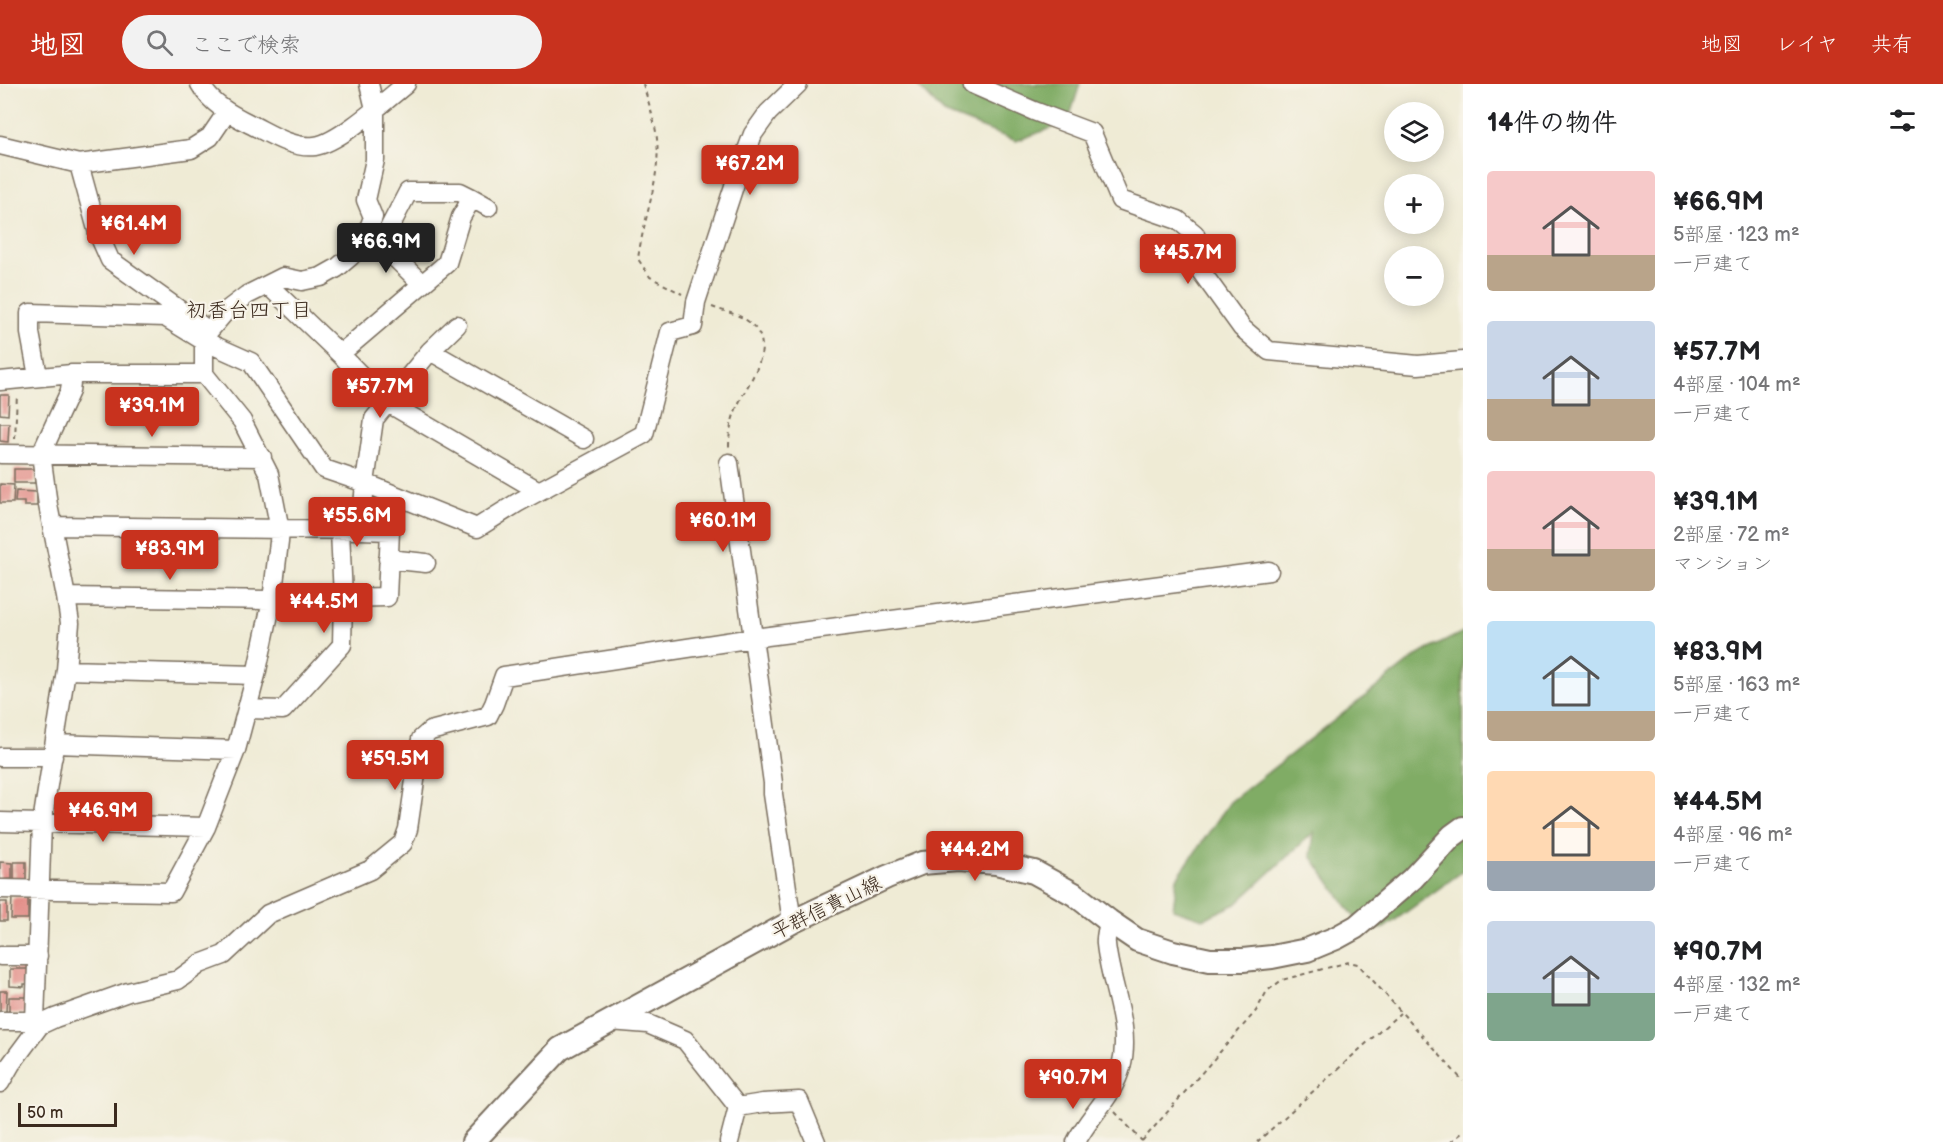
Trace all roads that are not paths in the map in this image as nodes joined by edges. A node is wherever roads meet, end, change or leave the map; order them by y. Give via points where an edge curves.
1 (200, 84) edge
2 (369, 84) edge
3 (406, 84) edge
4 (798, 84) edge
5 (972, 84) edge
6 (375, 109) junction
7 (227, 112) junction
8 (0, 145) edge
9 (79, 164) junction
10 (472, 198) junction
11 (488, 207) dead end
12 (373, 242) junction
13 (422, 284) junction
14 (268, 285) junction
15 (457, 325) dead end
16 (207, 336) junction
17 (430, 351) junction
18 (340, 354) junction
19 (1463, 361) edge
20 (72, 374) junction
21 (204, 374) junction
22 (38, 376) junction
23 (9, 380) edge
24 (388, 403) junction
25 (584, 439) dead end
26 (7, 454) edge
27 (41, 454) junction
28 (262, 457) junction
29 (729, 463) road end
30 (364, 483) junction
31 (539, 491) junction
32 (52, 526) junction
33 (280, 530) junction
34 (340, 530) junction
35 (361, 530) junction
36 (388, 559) junction
37 (426, 563) dead end
38 (1269, 571) dead end
39 (66, 597) junction
40 (343, 598) junction
41 (272, 600) junction
42 (753, 639) junction
43 (66, 669) junction
44 (256, 675) junction
45 (247, 709) junction
46 (236, 750) junction
47 (54, 751) junction
48 (0, 757) edge
49 (0, 822) edge
50 (42, 823) junction
51 (206, 827) junction
52 (1463, 828) edge
53 (0, 889) edge
54 (41, 890) junction
55 (1109, 921) junction
56 (792, 922) junction
57 (0, 956) edge
58 (38, 956) junction
59 (0, 1021) edge
60 (610, 1021) junction
61 (38, 1024) junction
62 (0, 1083) edge
63 (738, 1107) junction
64 (473, 1142) edge
65 (729, 1142) edge
66 (816, 1142) edge
67 (1076, 1142) edge

1 - 7 street
2 - 6 street
3 - 6 street
4 - 31 street via 753,134 696,302 693,326 670,332 644,434
5 - 19 street via 1092,133 1120,201 1178,220 1195,234 1200,270 1242,328 1269,351 1418,365
6 - 7 street via 341,135 315,146 291,143
6 - 12 street via 375,160 366,200 372,217
7 - 9 street via 210,137 191,149
8 - 9 street
9 - 16 street via 110,260
10 - 11 street
10 - 12 street via 460,192 408,192
10 - 13 street via 461,217 447,263
12 - 13 street
12 - 14 street via 321,277 302,281 283,278
13 - 18 street
14 - 16 street via 226,311
14 - 18 street
15 - 17 street
16 - 21 street
16 - 22 street via 165,317 30,313
16 - 30 street via 251,362 324,469
17 - 24 street
17 - 25 street
18 - 24 street
20 - 21 street
20 - 22 street
20 - 27 street via 70,391
21 - 28 street via 242,421
22 - 23 street
24 - 30 street via 374,419
24 - 31 street
26 - 27 street
27 - 28 street
27 - 32 street
28 - 33 street
29 - 42 street
30 - 31 street via 477,528
30 - 35 street
32 - 33 street
32 - 39 street
33 - 34 street
33 - 41 street
34 - 35 street
34 - 40 street
35 - 36 street via 390,531
36 - 37 street
36 - 40 street via 387,597
38 - 42 street
39 - 41 street
39 - 43 street via 70,623
40 - 45 street via 342,645 284,710
41 - 44 street
42 - 56 street
42 - 61 street via 504,676 488,716 430,731 420,739 403,843 370,870 268,914 224,955 201,964 178,980 128,992
43 - 44 street
43 - 47 street
44 - 45 street
45 - 46 street
46 - 47 street
46 - 51 street
47 - 48 street
47 - 50 street
49 - 50 street
50 - 51 street
50 - 54 street
51 - 54 street via 171,892
52 - 55 main road, 平群信貴山線 via 1364,921 1307,950 1272,957 1210,960 1137,940
53 - 54 street
54 - 58 street
55 - 56 main road, 平群信貴山線 via 1074,894 1034,872 958,860 922,863
55 - 67 street via 1106,942 1124,1036 1121,1068 1105,1101
56 - 60 main road, 平群信貴山線
57 - 58 street
58 - 61 street
59 - 61 street
60 - 63 street via 648,1024 686,1040
60 - 64 main road, 平群信貴山線 via 560,1049
61 - 62 street
63 - 65 street
63 - 66 street via 799,1101

